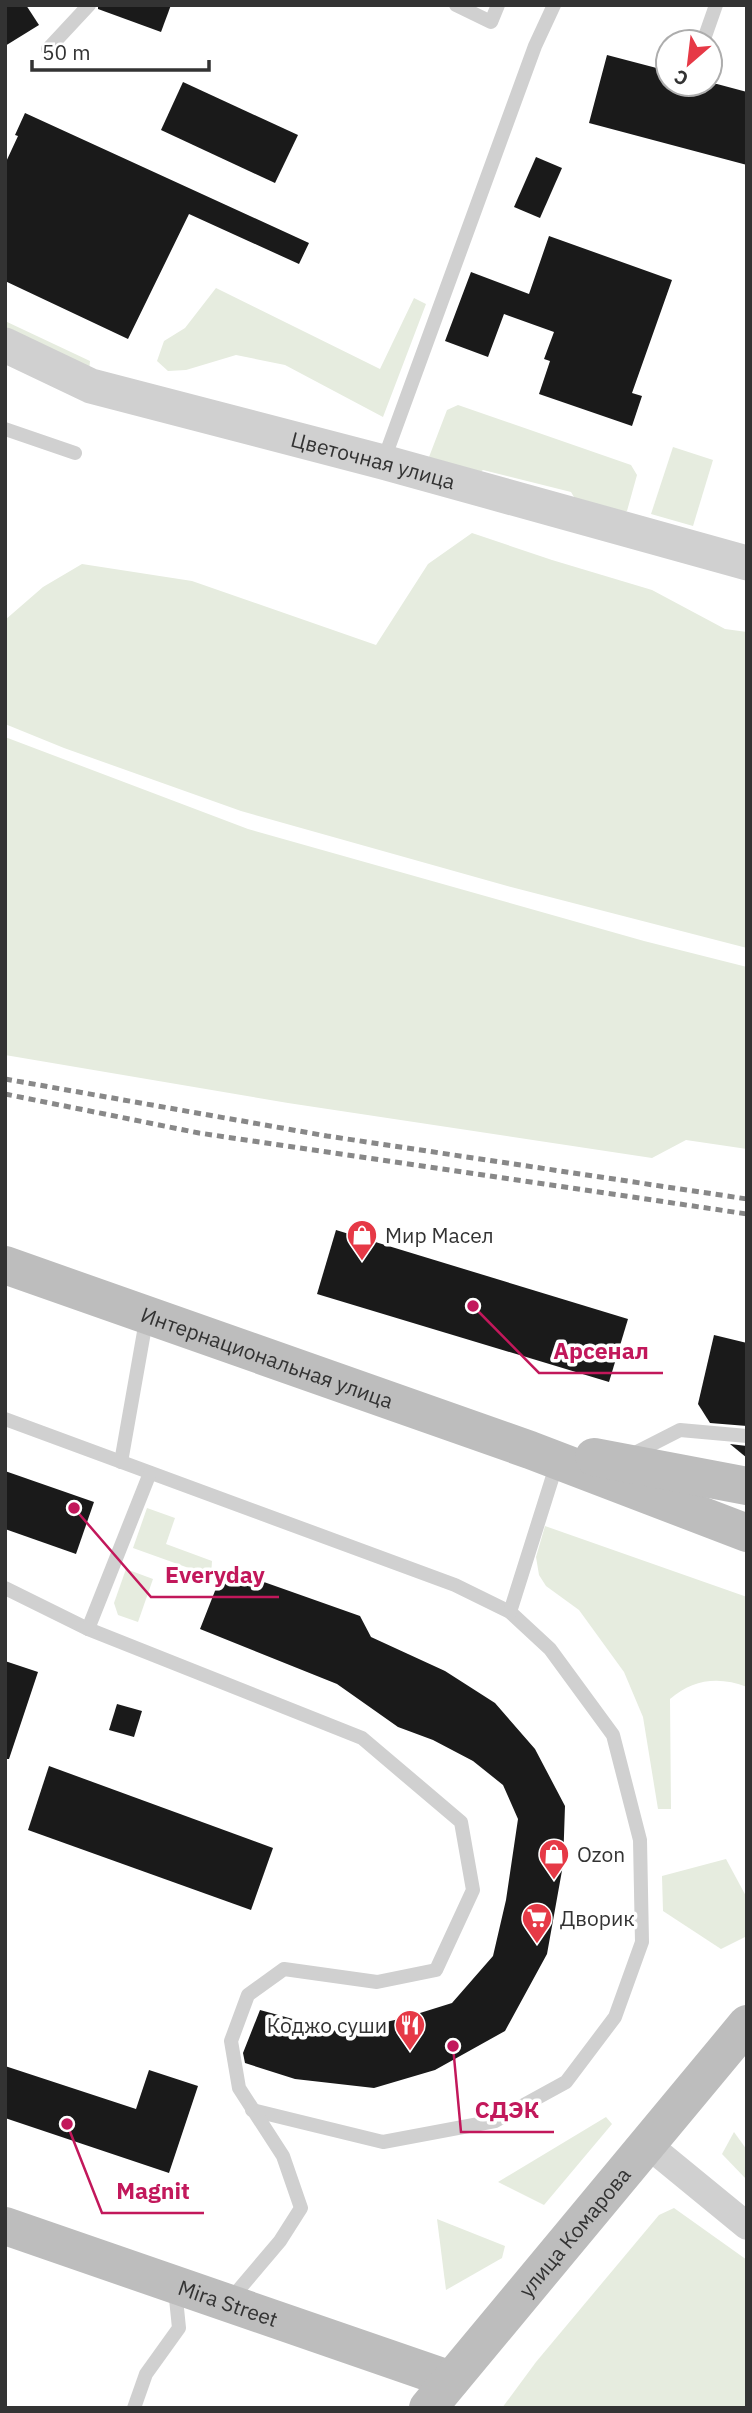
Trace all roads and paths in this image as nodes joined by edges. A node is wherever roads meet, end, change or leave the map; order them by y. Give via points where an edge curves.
1 (89, 5) edge
2 (456, 5) edge
3 (499, 5) edge
4 (554, 5) edge
5 (716, 5) edge
6 (708, 28) edge
7 (48, 49) dead end
8 (5, 345) edge
9 (5, 429) edge
10 (75, 453) dead end
11 (383, 462) junction
12 (747, 563) edge
13 (5, 1265) edge
14 (147, 1315) junction
15 (5, 1419) edge
16 (747, 1436) edge
17 (544, 1455) junction
18 (620, 1460) junction
19 (121, 1462) junction
20 (150, 1473) junction
21 (747, 1486) edge
22 (747, 1534) edge
23 (5, 1588) edge
24 (510, 1612) junction
25 (88, 1629) junction
26 (747, 2024) edge
27 (734, 2049) edge
28 (253, 2110) junction
29 (647, 2144) junction
30 (747, 2226) edge
31 (5, 2227) edge
32 (174, 2284) junction
33 (227, 2303) junction
34 (440, 2394) edge
35 (134, 2408) edge

1 - 7 lane
2 - 3 lane via 491,22
4 - 11 lane
5 - 6 lane
8 - 11 street, Цветочная улица via 90,386
9 - 10 lane
11 - 12 street, Цветочная улица
13 - 14 main road, Интернациональная улица
14 - 17 main road, Интернациональная улица
14 - 19 lane
15 - 19 lane
16 - 18 lane via 680,1430
17 - 18 main road, Интернациональная улица
17 - 22 main road, Интернациональная улица
17 - 24 lane
18 - 21 main road, Интернациональная улица
19 - 20 lane
20 - 24 lane via 455,1585
20 - 25 lane
23 - 25 lane
24 - 28 lane via 550,1649 613,1735 640,1840 642,1942 615,2017 566,2082 495,2122 383,2142
25 - 28 lane via 362,1738 461,1822 473,1890 436,1970 377,1982 284,1969 248,1995 231,2041 239,2088
26 - 27 main road, улица Комарова
27 - 29 main road, улица Комарова
28 - 33 lane via 283,2156 301,2208 280,2241
29 - 30 street
29 - 34 main road, улица Комарова
31 - 32 main road, Mira Street
32 - 33 main road, Mira Street
32 - 35 lane via 179,2328 146,2374
33 - 34 main road, Mira Street

